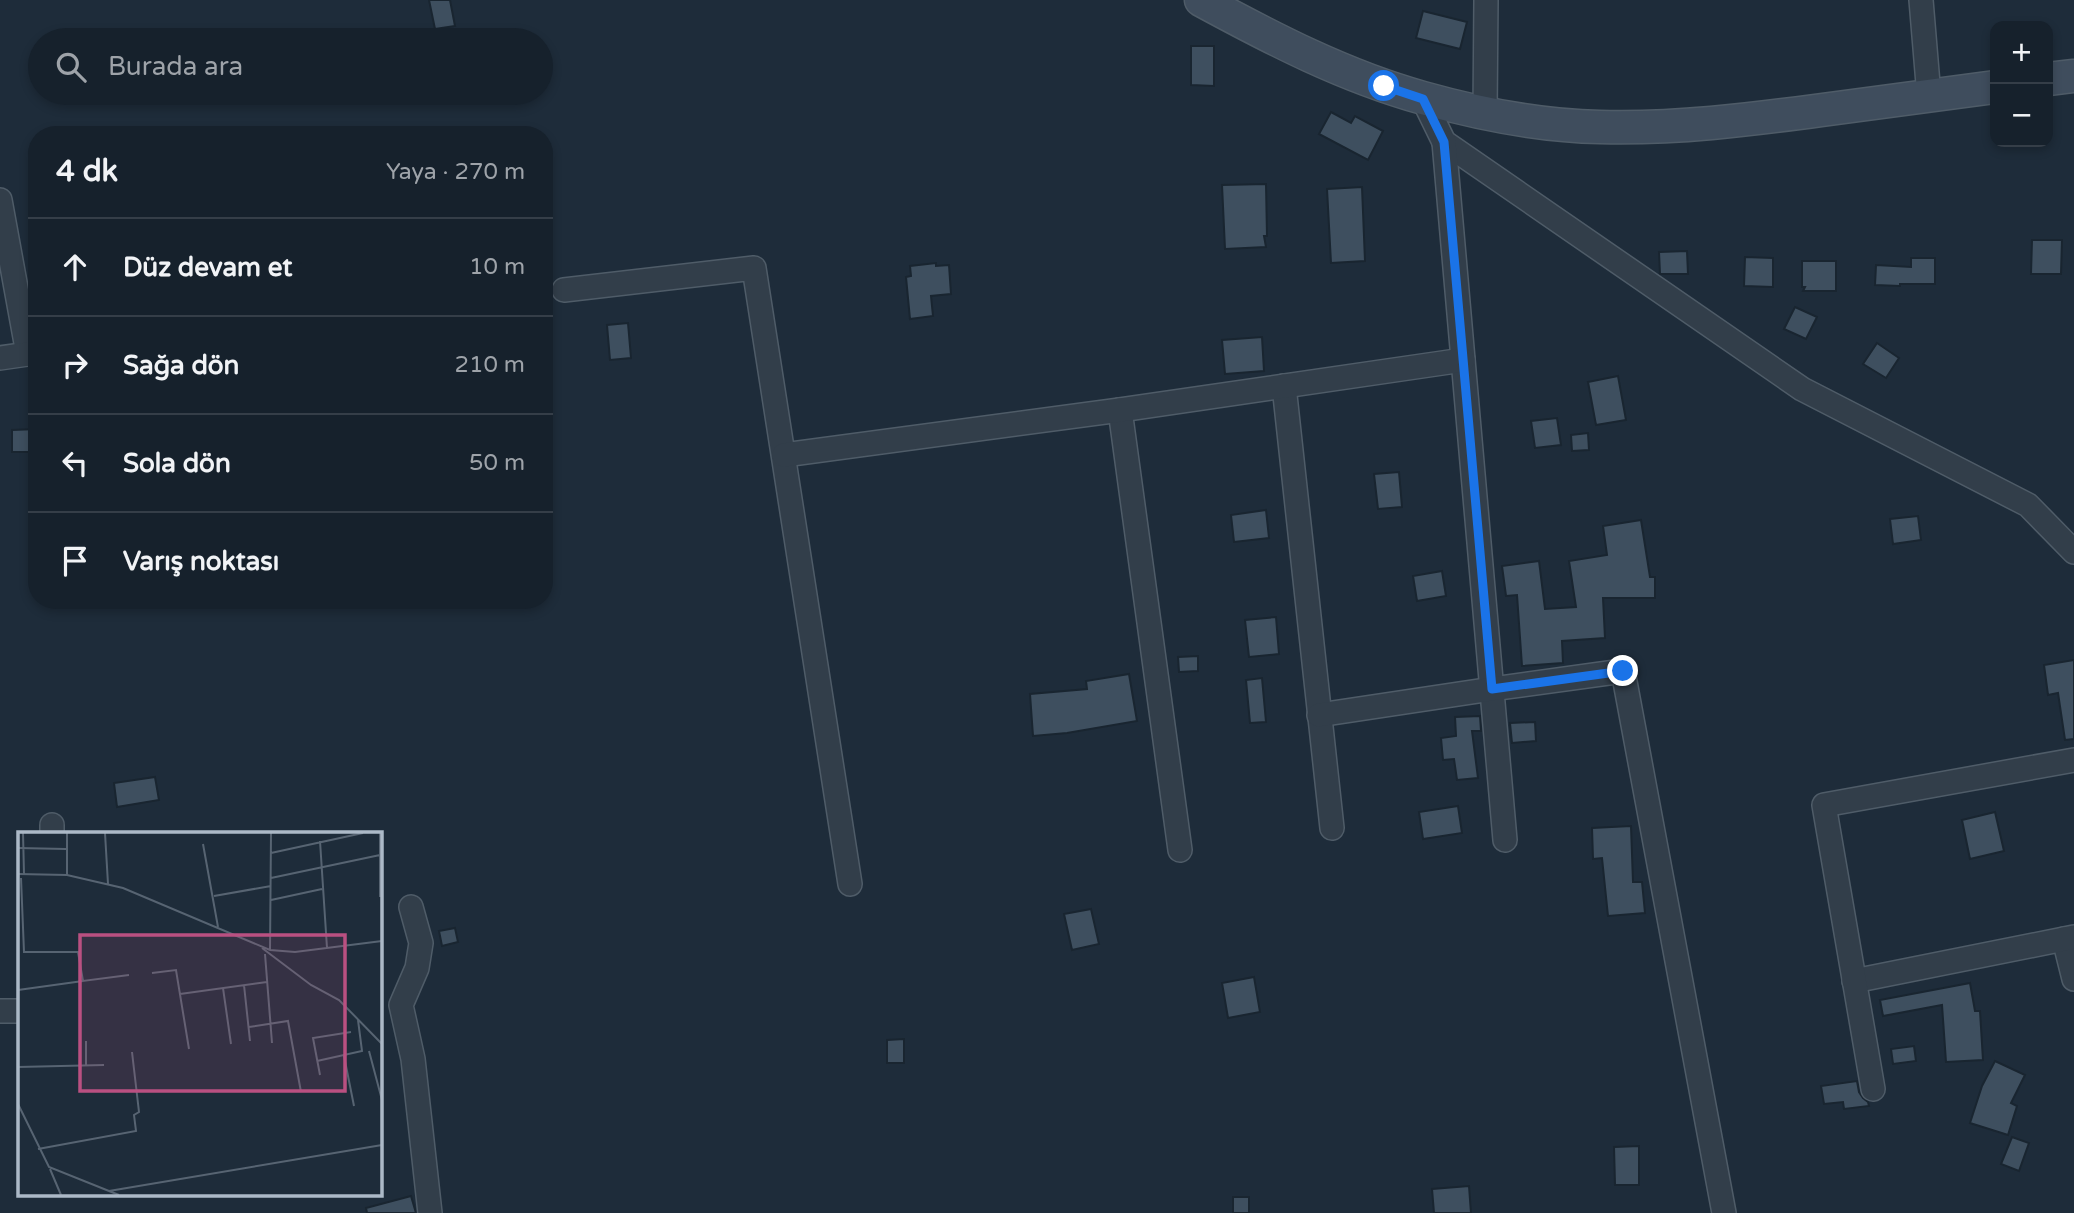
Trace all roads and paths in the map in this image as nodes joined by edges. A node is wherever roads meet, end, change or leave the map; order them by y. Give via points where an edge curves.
1 (1201, 0) edge
2 (1486, 0) edge
3 (1921, 0) edge
4 (2074, 76) edge
5 (2053, 78) edge
6 (1990, 88) edge
7 (1929, 96) junction
8 (1423, 99) junction
9 (1485, 113) junction
10 (1444, 142) junction
11 (0, 200) edge
12 (564, 290) dead end
13 (28, 331) edge
14 (28, 355) edge
15 (0, 358) edge
16 (1463, 360) junction
17 (1284, 386) junction
18 (1120, 410) junction
19 (784, 454) junction
20 (2074, 552) edge
21 (1492, 689) junction
22 (1319, 715) junction
23 (2074, 760) edge
24 (1332, 828) dead end
25 (1505, 840) dead end
26 (1180, 850) dead end
27 (850, 884) dead end
28 (411, 907) dead end
29 (2069, 938) edge
30 (2074, 979) edge
31 (1854, 981) junction
32 (0, 1011) edge
33 (18, 1011) edge
34 (1873, 1089) dead end
35 (430, 1213) edge
36 (1724, 1213) edge

1 - 8 main road via 1339,69
2 - 9 street
3 - 7 street
4 - 5 main road
6 - 7 main road
7 - 9 main road via 1680,127 1599,127
8 - 9 main road
8 - 10 street
10 - 16 street
10 - 20 street via 1802,389 2028,505
11 - 13 street
12 - 19 street via 754,268
14 - 15 street
16 - 17 street
16 - 21 street
17 - 18 street
17 - 22 street
18 - 19 street
18 - 26 street
19 - 27 street
21 - 22 street
21 - 25 street
21 - 36 street via 1623,671
22 - 24 street
23 - 31 street via 1824,805
28 - 35 street via 421,943 417,968 401,1005 413,1059
29 - 30 street
29 - 31 street
31 - 34 street
32 - 33 street

